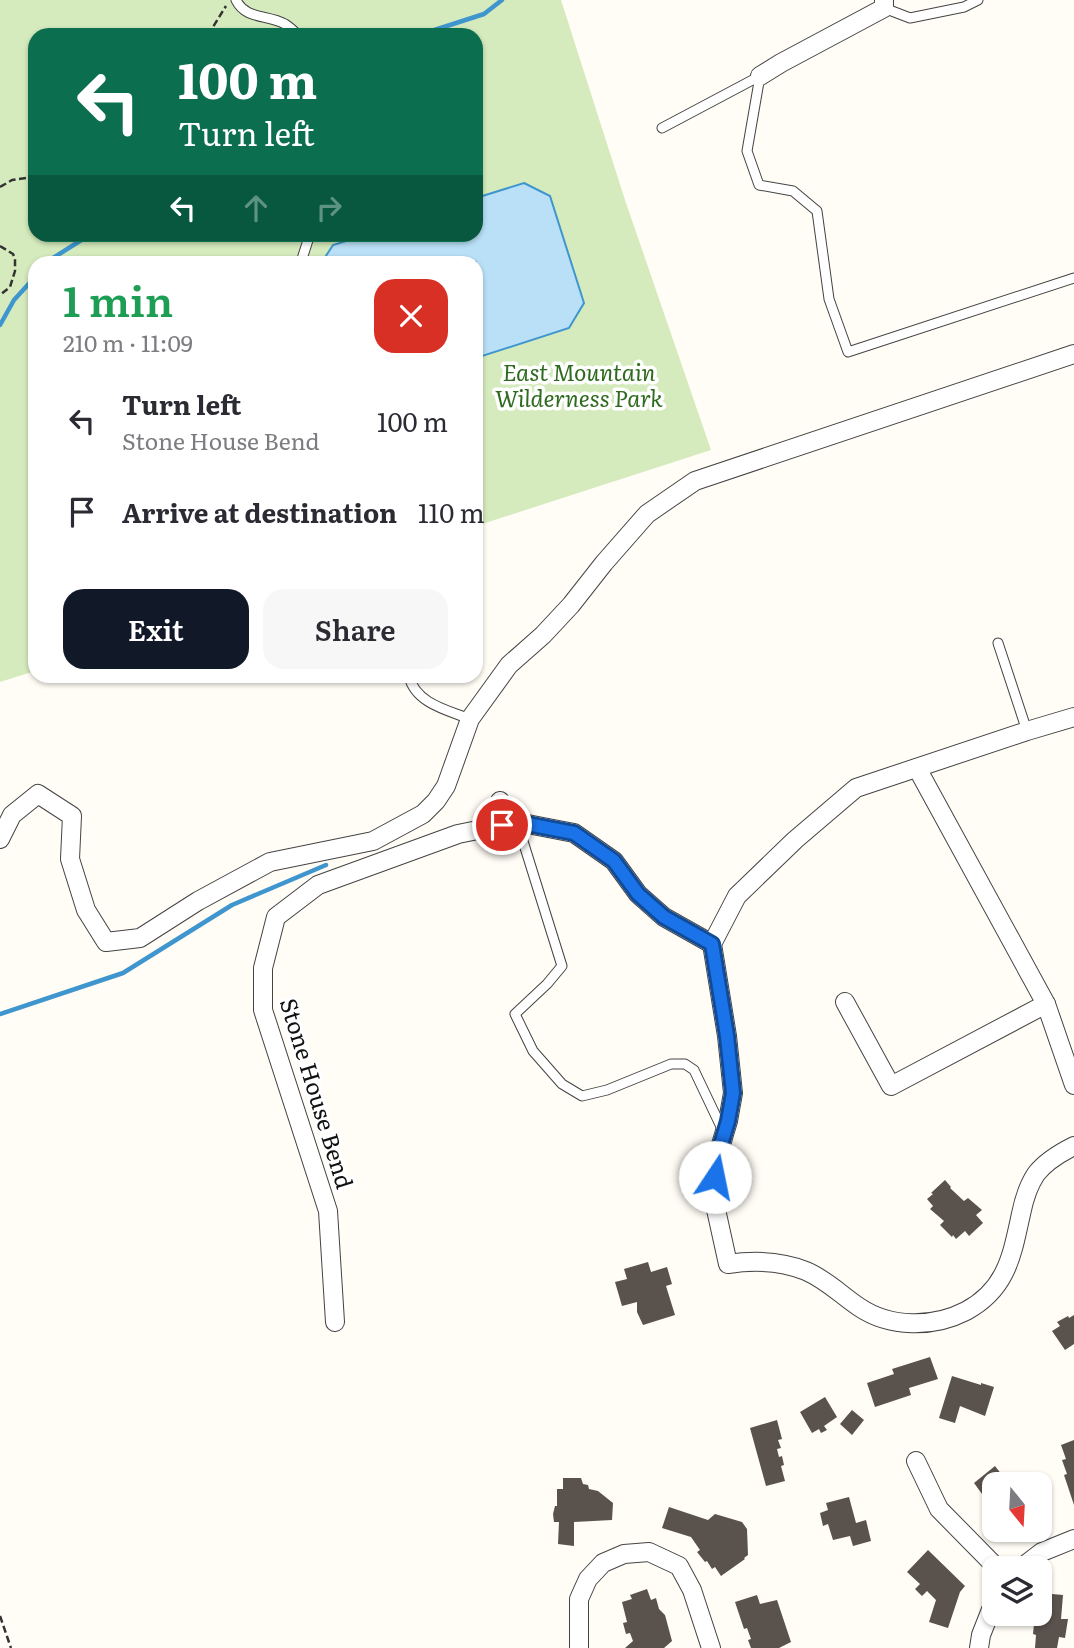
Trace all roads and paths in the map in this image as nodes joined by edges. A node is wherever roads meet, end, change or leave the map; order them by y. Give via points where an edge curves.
1 (229, 0) edge
2 (236, 0) edge
3 (978, 0) edge
4 (884, 4) edge
5 (212, 28) edge
6 (290, 28) edge
7 (760, 76) junction
8 (662, 128) dead end
9 (28, 178) edge
10 (0, 187) edge
11 (0, 246) edge
12 (1074, 278) edge
13 (0, 295) edge
14 (1074, 354) edge
15 (998, 643) dead end
16 (412, 683) edge
17 (1074, 717) edge
18 (470, 719) junction
19 (1027, 731) junction
20 (916, 768) junction
21 (500, 801) dead end
22 (510, 823) junction
23 (0, 839) edge
24 (712, 944) junction
25 (845, 1002) dead end
26 (1046, 1004) junction
27 (1074, 1085) edge
28 (724, 1134) junction
29 (1074, 1146) edge
30 (335, 1322) dead end
31 (916, 1461) dead end
32 (1074, 1539) edge
33 (986, 1556) edge
34 (1037, 1556) edge
35 (0, 1616) edge
36 (985, 1626) edge
37 (11, 1648) edge
38 (579, 1648) edge
39 (711, 1648) edge
40 (979, 1648) edge

1 - 5 path
2 - 6 lane via 244,12
3 - 4 lane via 911,18
4 - 7 street
7 - 8 lane
7 - 12 lane via 747,151 759,185 793,191 817,211 829,299 848,352
9 - 10 path
11 - 13 path via 15,259 10,287
14 - 18 street via 695,481 647,514 571,605 509,665
15 - 19 lane
16 - 18 lane via 426,702
17 - 19 street
18 - 23 street via 446,786 423,814 373,841 270,862 140,938 106,942 86,910 71,859 72,816 38,794 12,815
19 - 20 street
20 - 24 street via 856,788 794,841 737,896
20 - 26 street
21 - 22 street
22 - 24 street, Stone House Bend via 574,833 614,861 638,894 664,917
22 - 28 lane via 562,966 515,1014 533,1051 562,1084 582,1096 671,1064 685,1064 694,1070
22 - 30 street, Stone House Bend via 458,834 317,885 276,917 263,968 262,1010 328,1211
24 - 28 street via 733,1093
25 - 26 street via 891,1086
26 - 27 street
28 - 29 street via 713,1196 728,1264 761,1261 792,1266 820,1278 863,1310 905,1323 936,1321 962,1312 995,1287 1009,1265 1031,1183 1045,1165
31 - 33 street via 939,1509
32 - 34 street
35 - 37 path
36 - 40 street
38 - 39 street via 579,1599 588,1579 603,1563 624,1554 649,1552 679,1566

